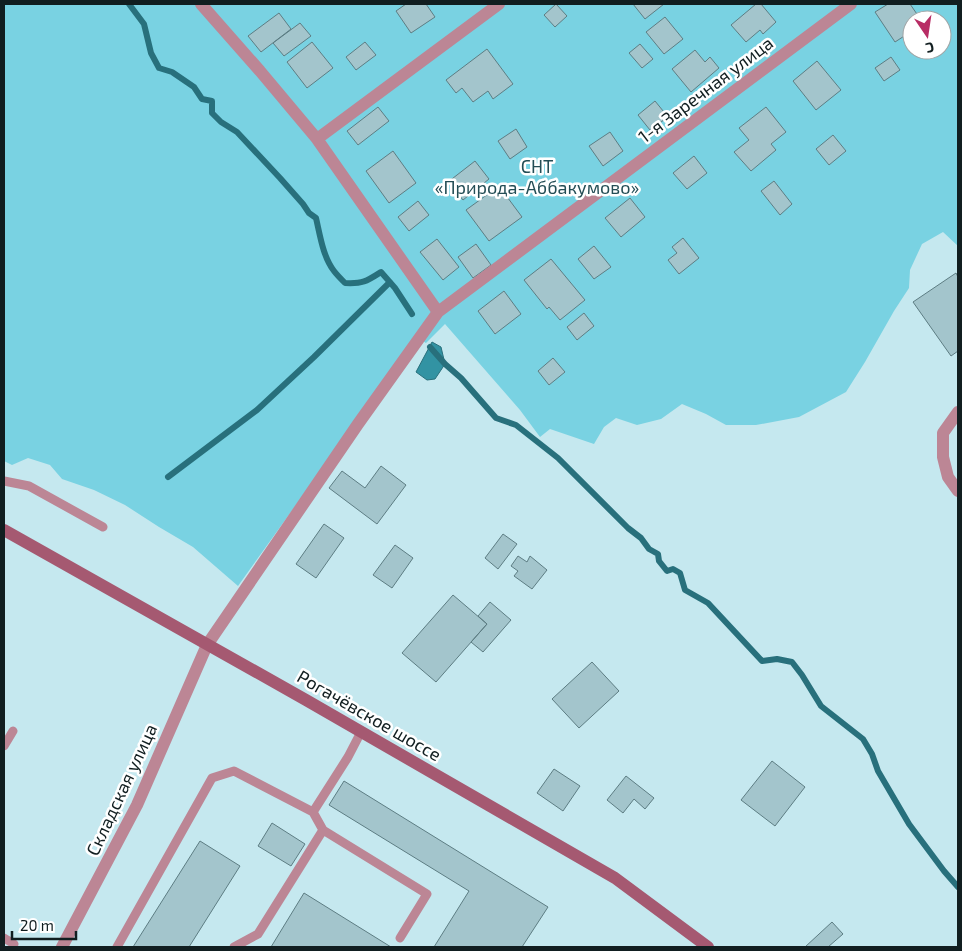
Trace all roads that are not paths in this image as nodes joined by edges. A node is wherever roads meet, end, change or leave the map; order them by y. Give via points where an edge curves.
1 (201, 4) edge
2 (499, 4) edge
3 (851, 4) edge
4 (316, 140) junction
5 (438, 312) junction
6 (958, 412) edge
7 (4, 481) edge
8 (958, 491) edge
9 (103, 527) dead end
10 (4, 530) edge
11 (207, 645) junction
12 (13, 731) dead end
13 (361, 732) junction
14 (4, 746) edge
15 (313, 812) junction
16 (323, 830) junction
17 (4, 938) edge
18 (400, 938) dead end
19 (14, 944) dead end
20 (62, 947) edge
21 (117, 947) edge
22 (234, 947) edge
23 (708, 947) edge

1 - 4 street
2 - 4 street
3 - 5 street, 1-я Заречная улица
4 - 5 street
5 - 11 street, 1-я Заречная улица
6 - 8 street via 943,432 942,457 948,477
7 - 9 lane via 29,486
10 - 11 main road, Рогачёвское шоссе
11 - 13 main road, Рогачёвское шоссе
11 - 20 street, Складская улица via 137,805
12 - 14 lane
13 - 15 lane
13 - 23 main road, Рогачёвское шоссе via 615,878
15 - 16 lane
15 - 21 lane via 234,771 212,778
16 - 18 lane via 427,894
16 - 22 lane via 258,934
17 - 19 lane

